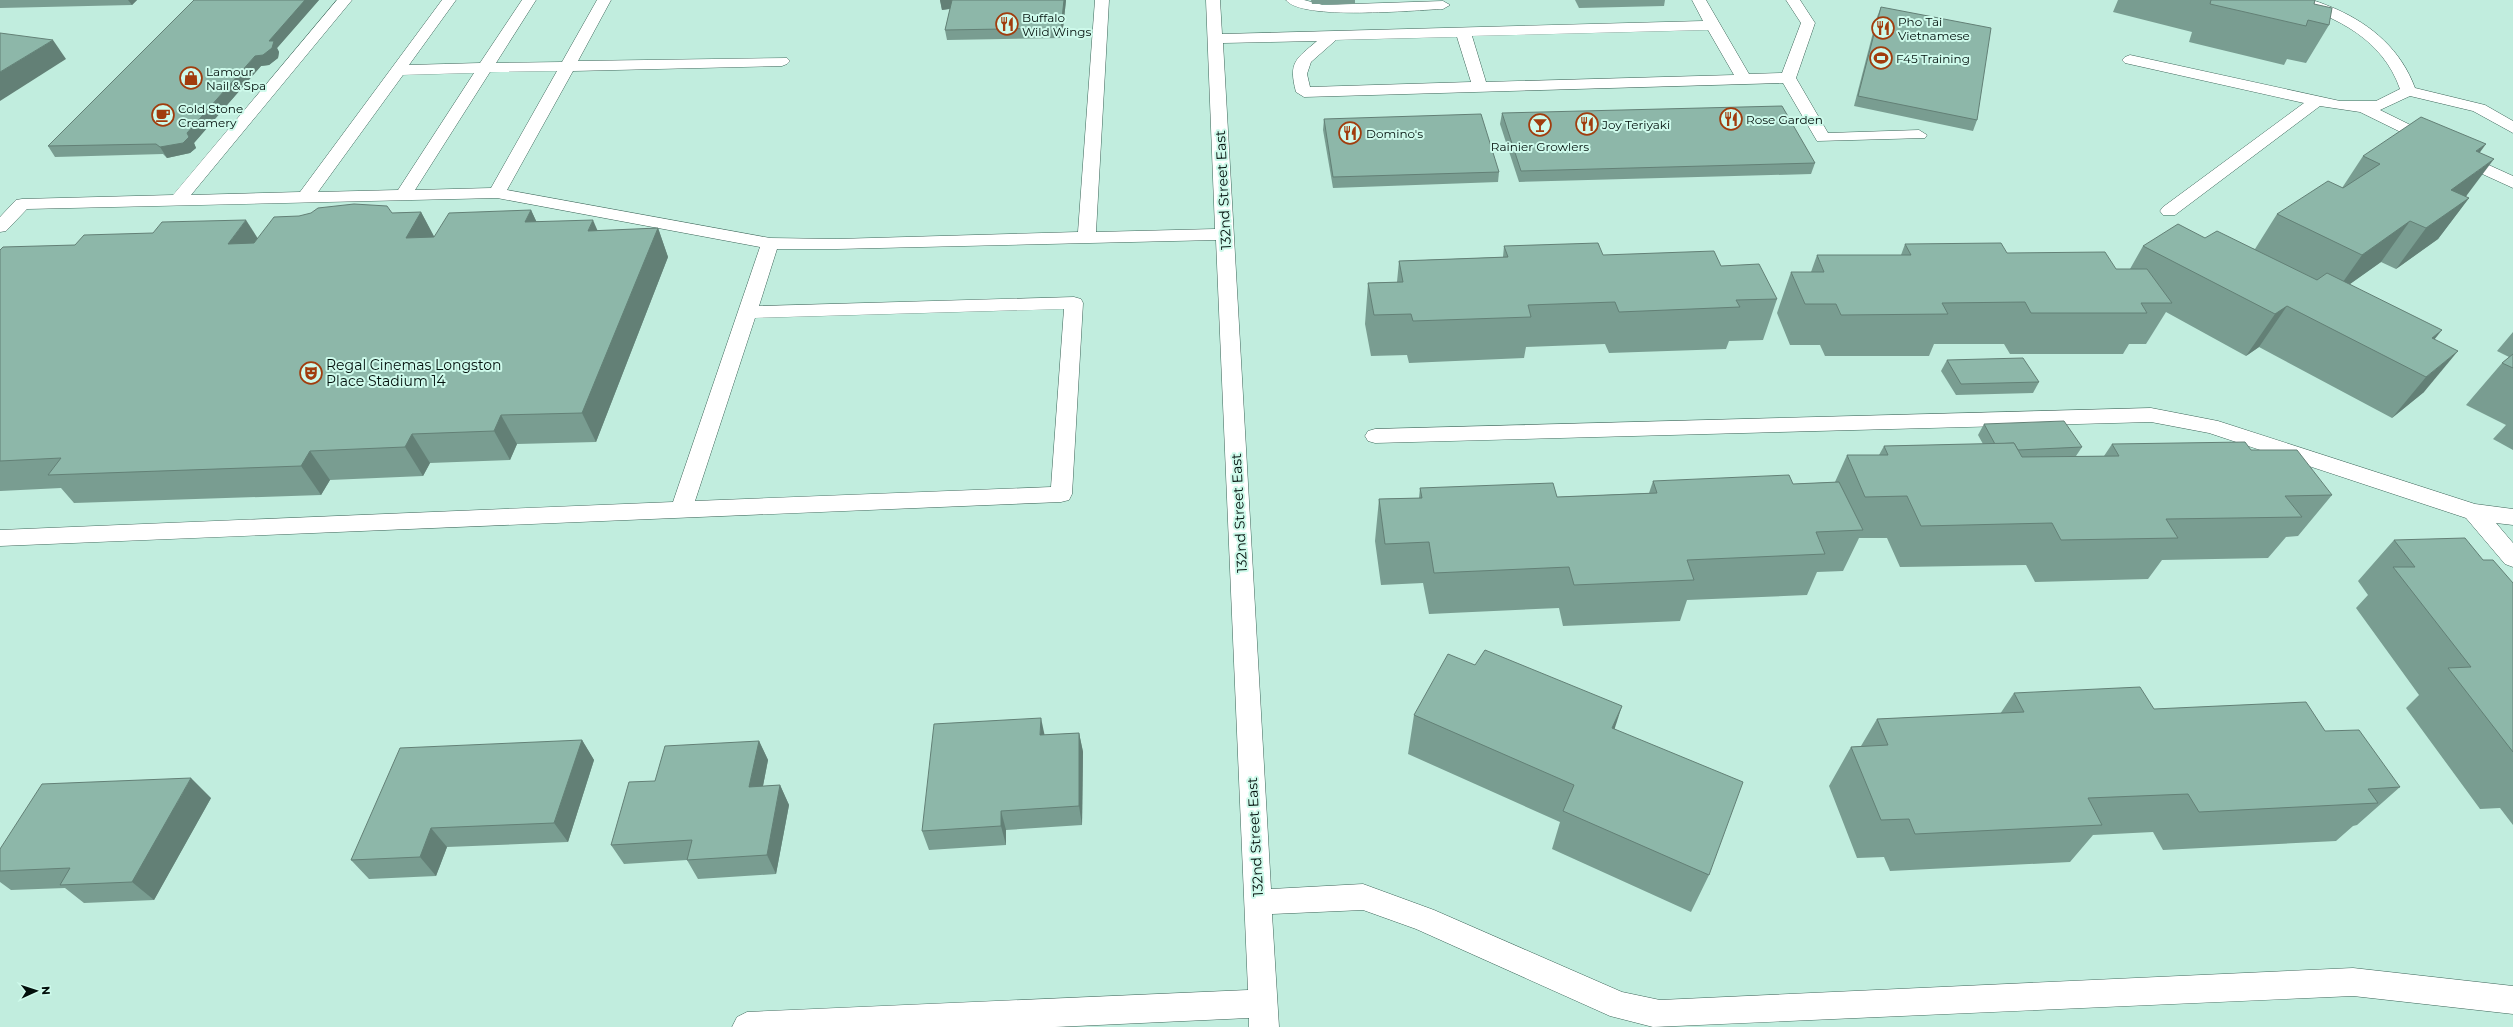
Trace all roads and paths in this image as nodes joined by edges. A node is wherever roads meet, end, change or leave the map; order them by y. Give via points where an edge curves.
1 (345, 0) edge
2 (449, 0) edge
3 (529, 0) edge
4 (604, 0) edge
5 (1102, 0) edge
6 (1213, 0) edge
7 (1293, 0) edge
8 (1699, 0) edge
9 (1793, 0) edge
10 (1802, 0) edge
11 (2295, 0) edge
12 (1442, 2) edge
13 (1713, 25) junction
14 (1457, 32) junction
15 (1333, 35) junction
16 (1215, 39) junction
17 (2130, 60) dead end
18 (782, 61) dead end
19 (567, 66) junction
20 (485, 68) junction
21 (398, 70) junction
22 (1788, 78) junction
23 (1744, 79) junction
24 (1480, 87) junction
25 (2408, 91) junction
26 (2317, 101) junction
27 (2363, 108) junction
28 (2513, 128) edge
29 (1918, 136) dead end
30 (2513, 183) edge
31 (497, 193) junction
32 (403, 195) junction
33 (305, 198) junction
34 (178, 201) junction
35 (2169, 211) dead end
36 (0, 227) edge
37 (1225, 234) junction
38 (1087, 237) junction
39 (770, 243) junction
40 (746, 312) junction
41 (1374, 436) dead end
42 (681, 510) junction
43 (2474, 512) junction
44 (2513, 517) edge
45 (0, 538) edge
46 (2513, 558) edge
47 (1258, 902) junction
48 (2513, 1000) edge
49 (1263, 1015) edge
50 (747, 1027) edge

1 - 34 street
2 - 21 street
3 - 20 street
4 - 19 street
5 - 38 street
6 - 16 street, 132nd Street East
7 - 12 street via 1322,9
8 - 13 street
9 - 10 street
9 - 22 street via 1808,23
11 - 25 street via 2346,19 2383,47 2399,68
12 - 14 street
13 - 14 street
13 - 23 street
14 - 15 street
14 - 24 street
15 - 16 street
15 - 24 street via 1304,60 1299,74 1304,92
16 - 37 street, 132nd Street East
17 - 26 street
18 - 19 street
19 - 20 street
19 - 31 street
20 - 21 street
20 - 32 street
21 - 33 street
22 - 23 street
22 - 29 street via 1823,138
23 - 24 street
25 - 27 street via 2388,104
25 - 28 street via 2479,108
26 - 27 street
26 - 35 street
27 - 30 street
31 - 32 street
31 - 39 street
32 - 33 street
33 - 34 street
34 - 36 street via 22,204
37 - 38 street
37 - 47 street, 132nd Street East
38 - 39 street via 837,244
39 - 40 street
40 - 42 street
40 - 42 street via 1074,303 1061,494
41 - 43 street via 2151,415 2211,426
42 - 45 street
43 - 44 street
43 - 46 street
47 - 48 street via 1364,897 1424,919 1620,1006 1660,1014 2353,982
47 - 49 street, 132nd Street East
49 - 50 street

